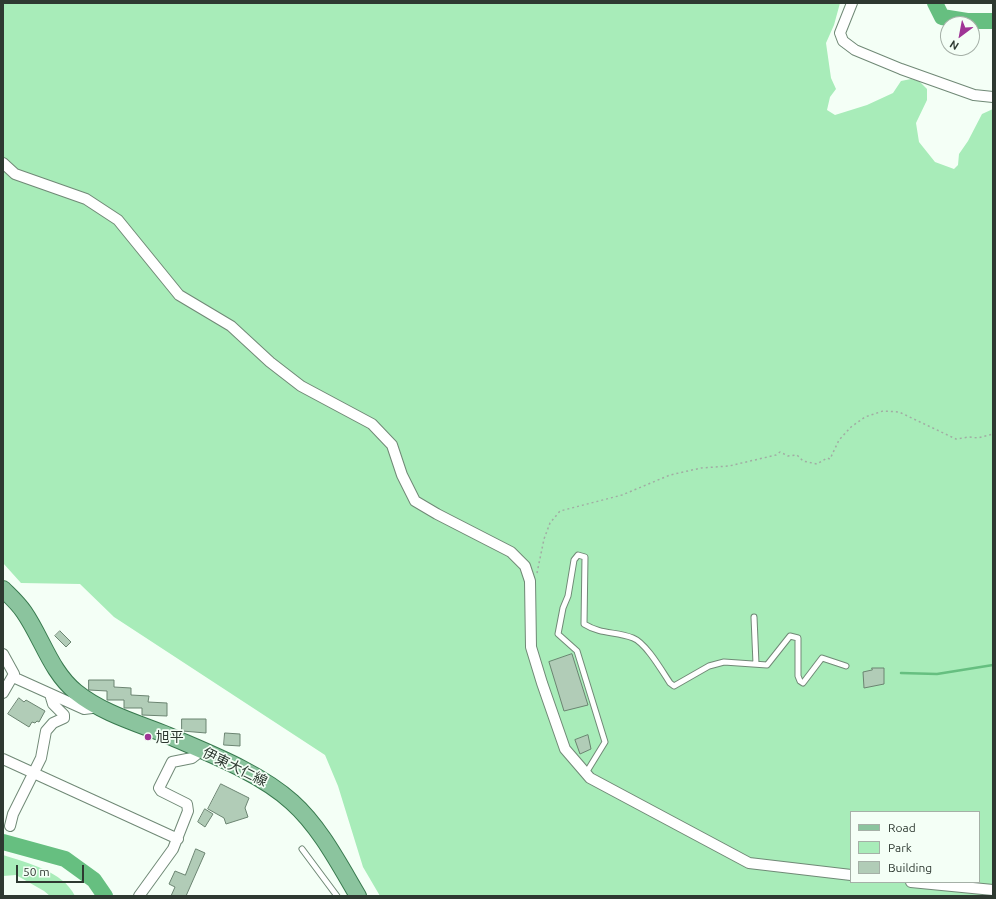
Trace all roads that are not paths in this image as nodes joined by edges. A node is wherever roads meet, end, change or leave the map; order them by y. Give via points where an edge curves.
1 (852, 3) edge
2 (993, 97) edge
3 (3, 163) edge
4 (3, 589) edge
5 (754, 617) dead end
6 (3, 654) edge
7 (756, 664) junction
8 (846, 666) dead end
9 (13, 678) junction
10 (3, 693) edge
11 (50, 694) junction
12 (100, 707) junction
13 (201, 751) junction
14 (3, 759) edge
15 (34, 773) junction
16 (586, 773) junction
17 (10, 826) dead end
18 (178, 839) junction
19 (302, 849) dead end
20 (850, 875) edge
21 (922, 883) edge
22 (993, 890) edge
23 (139, 896) edge
24 (337, 896) edge
25 (358, 896) edge

1 - 2 street via 840,32 843,41 855,50 927,80 974,95
3 - 16 street via 15,174 86,199 118,220 179,295 231,326 301,386 372,424 392,445 402,475 416,501 511,552 525,566 530,581 531,647 565,749
4 - 12 main road, 伊東大仁線 via 24,612 55,668 66,682 75,692
5 - 7 lane
6 - 9 street via 14,674
7 - 8 lane via 767,665 790,636 798,638 798,676 803,683 822,658
7 - 16 lane via 724,662 709,666 674,686 641,642 633,638 595,631 584,624 585,557 578,555 574,560 558,634 577,651 605,742
9 - 10 street
9 - 11 street
11 - 12 street via 84,709
11 - 15 street via 53,704 64,718 53,723 46,731 41,758
12 - 13 main road, 伊東大仁線
13 - 18 street via 192,758 172,762 159,788 188,807
13 - 25 main road, 伊東大仁線 via 268,783 293,802 331,852
14 - 15 street
15 - 17 street via 13,814
15 - 18 street
16 - 20 street via 590,778 749,863
18 - 23 street
19 - 24 lane
21 - 22 street

